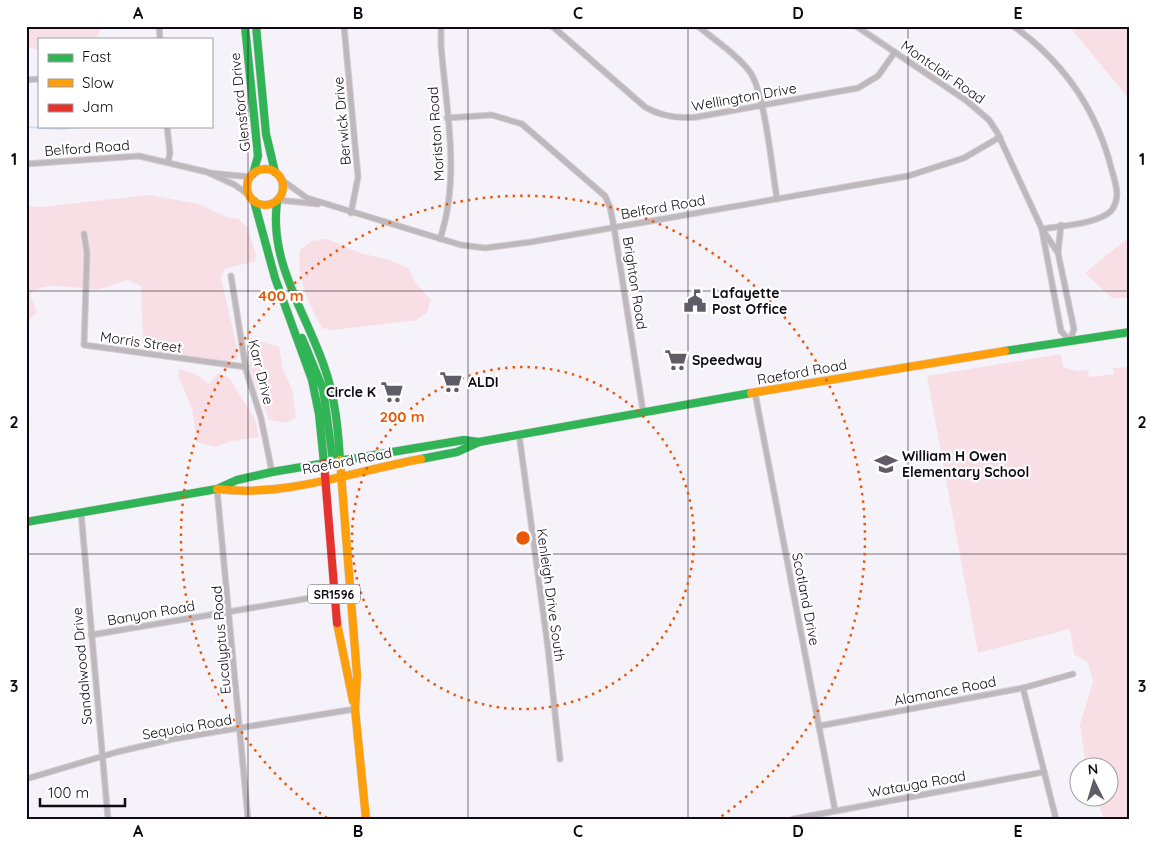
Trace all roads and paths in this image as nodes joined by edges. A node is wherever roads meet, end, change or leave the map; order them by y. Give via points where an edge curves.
1 (245, 26) edge
2 (256, 26) edge
3 (344, 26) edge
4 (442, 26) edge
5 (552, 26) edge
6 (698, 26) edge
7 (856, 26) edge
8 (1012, 26) edge
9 (895, 52) junction
10 (762, 106) junction
11 (447, 118) junction
12 (168, 128) edge
13 (1000, 137) junction
14 (168, 162) junction
15 (26, 164) edge
16 (207, 172) junction
17 (275, 172) junction
18 (252, 176) junction
19 (282, 180) junction
20 (252, 199) junction
21 (777, 199) junction
22 (278, 201) junction
23 (326, 205) junction
24 (351, 212) junction
25 (1061, 226) junction
26 (614, 227) junction
27 (1042, 229) junction
28 (84, 234) dead end
29 (440, 238) junction
30 (1058, 253) junction
31 (230, 276) dead end
32 (291, 316) junction
33 (1130, 332) edge
34 (1070, 341) junction
35 (246, 367) junction
36 (755, 393) junction
37 (643, 411) junction
38 (518, 434) junction
39 (479, 442) junction
40 (337, 460) junction
41 (324, 463) junction
42 (272, 472) junction
43 (342, 475) junction
44 (325, 478) junction
45 (217, 489) junction
46 (81, 512) junction
47 (26, 522) edge
48 (334, 594) junction
49 (230, 611) junction
50 (91, 634) junction
51 (1073, 674) dead end
52 (1023, 688) junction
53 (355, 709) junction
54 (819, 726) junction
55 (240, 729) junction
56 (102, 758) junction
57 (560, 759) dead end
58 (1044, 772) junction
59 (26, 779) edge
60 (835, 810) junction
61 (108, 819) edge
62 (248, 819) edge
63 (366, 819) edge
64 (793, 819) edge
65 (1056, 819) edge

1 - 18 main road, Glensford Drive via 258,148
2 - 17 main road, Glensford Drive via 266,134
3 - 24 street, Berwick Drive via 358,177
4 - 11 street, Moriston Road
5 - 10 street, Wellington Drive via 645,107 659,114 686,118
6 - 10 street via 750,73
7 - 9 street, Montclair Road
8 - 25 street via 1050,56 1075,86 1099,128 1114,175 1117,198 1110,211 1096,220
9 - 10 street, Wellington Drive via 878,76 858,88
9 - 13 street, Montclair Road via 967,101 989,120
10 - 21 street
11 - 26 street, Brighton Road via 492,115 522,124 605,196
11 - 29 street, Moriston Road via 452,187
12 - 14 street
13 - 21 street, Belford Road via 964,158 927,171
13 - 27 street, Montclair Road
14 - 15 street, Belford Road via 132,155
14 - 16 street, Belford Road
16 - 18 street, Belford Road
16 - 20 street, Belford Road via 235,185
17 - 18 main road via 264,170
17 - 19 main road
18 - 20 main road via 248,185
19 - 22 main road via 283,192
19 - 23 street, Belford Road via 298,193
20 - 22 main road via 265,206
20 - 32 main road via 275,278
21 - 26 street, Belford Road
22 - 23 street, Belford Road
22 - 40 main road via 274,230 288,281 327,374 337,420
23 - 24 street, Belford Road
24 - 29 street, Belford Road
25 - 27 street
25 - 30 street
26 - 29 street, Belford Road via 485,248 461,246
26 - 37 street, Brighton Road
27 - 30 street, Montclair Road
27 - 34 street, Montclair Road via 1061,331
28 - 35 street, Morris Street via 87,253 84,345
30 - 34 street, Montclair Road via 1074,329
31 - 35 street, Karr Drive
32 - 40 main road via 310,352 323,388
32 - 41 main road via 316,397
33 - 34 main road, Raeford Road
34 - 36 main road, Raeford Road
35 - 42 street, Karr Drive
36 - 37 main road, Raeford Road
36 - 54 street, Scotland Drive
37 - 38 main road, Raeford Road
38 - 39 main road, Raeford Road
38 - 57 street, Kenleigh Drive South
39 - 40 main road, Raeford Road via 464,440
39 - 43 main road, Raeford Road via 458,451
40 - 41 main road, Raeford Road
40 - 43 main road
41 - 42 main road, Raeford Road
41 - 44 main road, SR1596
42 - 45 main road, Raeford Road
43 - 44 main road, Raeford Road
43 - 53 main road, SR1596 via 357,675
44 - 45 main road, Raeford Road via 247,491
44 - 48 main road, SR1596
45 - 46 main road, Raeford Road
45 - 49 street, Eucalyptus Road
46 - 47 main road, Raeford Road
46 - 50 street, Sandalwood Drive
48 - 49 street, Banyon Road
48 - 53 main road, SR1596 via 345,676
49 - 50 street, Banyon Road
49 - 55 street, Eucalyptus Road
50 - 56 street, Sandalwood Drive
51 - 52 street, Alamance Road
52 - 54 street, Alamance Road
52 - 58 street
53 - 55 street, Sequoia Road
53 - 63 main road, SR1596
54 - 60 street, Scotland Drive
55 - 56 street, Sequoia Road via 173,739
55 - 62 street, Eucalyptus Road
56 - 59 street, Sequoia Road
56 - 61 street, Sandalwood Drive
58 - 60 street, Watauga Road
58 - 65 street
60 - 64 street, Watauga Road

